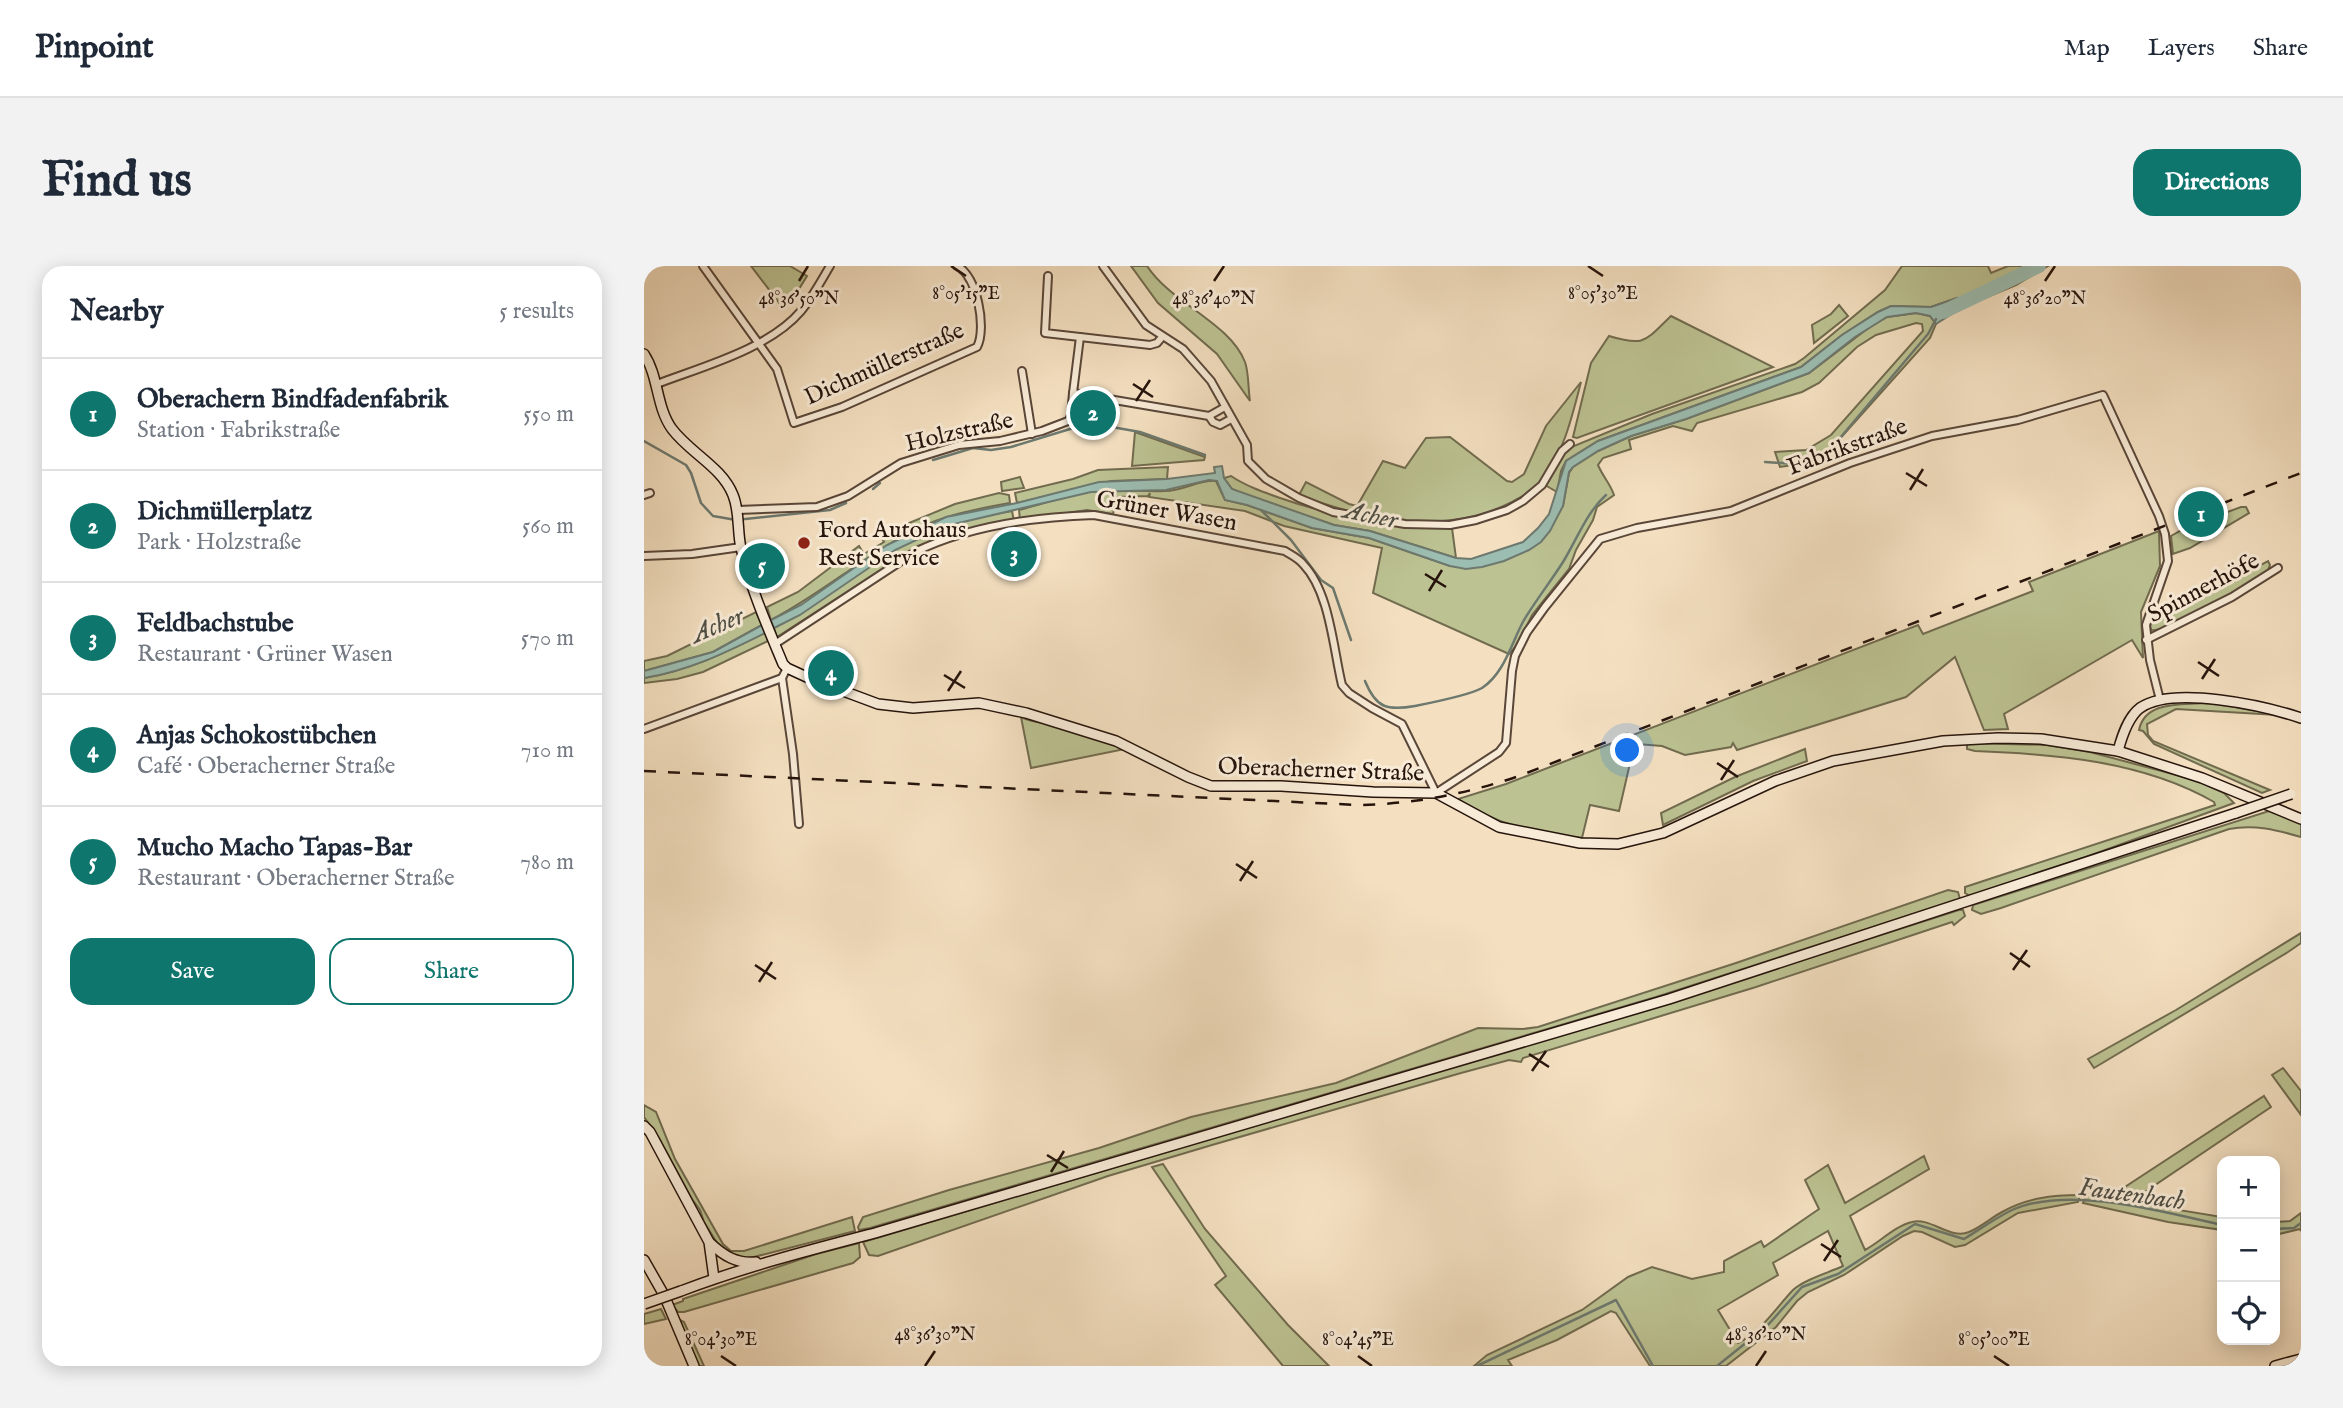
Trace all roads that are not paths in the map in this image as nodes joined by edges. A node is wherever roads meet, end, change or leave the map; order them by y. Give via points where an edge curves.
1 (702, 266) edge
2 (830, 266) edge
3 (957, 266) edge
4 (1103, 266) edge
5 (1048, 276) dead end
6 (1080, 337) junction
7 (1162, 337) junction
8 (758, 342) junction
9 (644, 354) edge
10 (1023, 371) dead end
11 (657, 384) junction
12 (1073, 393) junction
13 (1225, 407) junction
14 (1209, 416) junction
15 (1231, 419) junction
16 (1032, 434) junction
17 (1570, 444) dead end
18 (738, 517) junction
19 (741, 547) junction
20 (644, 556) edge
21 (2278, 568) dead end
22 (2146, 639) junction
23 (775, 644) junction
24 (787, 668) junction
25 (782, 678) junction
26 (2160, 700) junction
27 (2301, 718) edge
28 (644, 729) edge
29 (2118, 751) junction
30 (2296, 792) edge
31 (1436, 793) junction
32 (2301, 819) edge
33 (799, 824) dead end
34 (644, 1126) edge
35 (709, 1242) junction
36 (723, 1255) junction
37 (776, 1259) junction
38 (644, 1260) edge
39 (725, 1275) junction
40 (714, 1278) junction
41 (644, 1304) edge
42 (2301, 1359) edge
43 (694, 1366) edge
44 (2275, 1366) edge

1 - 8 street
2 - 8 street via 800,312
3 - 8 street, Dichmüllerstraße via 972,278 982,327 977,346 842,407 794,423 777,369
4 - 7 street via 1146,325
5 - 6 street via 1045,332
6 - 7 street via 1150,345
6 - 12 street
7 - 13 street via 1183,349 1200,367
8 - 11 street via 732,357
9 - 11 main road
10 - 16 street, Holzstraße
11 - 18 main road via 670,427 723,479
12 - 14 street
12 - 16 street, Holzstraße via 1068,421
13 - 14 street
13 - 15 street
14 - 15 street via 1220,425
15 - 17 street via 1247,444 1248,461 1266,479 1299,499 1333,512 1405,524 1451,525 1507,510 1542,485
16 - 18 street, Holzstraße via 959,445 901,463 848,496 817,506
18 - 19 main road
19 - 20 street
19 - 23 main road
21 - 22 street, Spinnerhöfe via 2232,597
22 - 26 street, Fabrikstraße
22 - 31 street, Fabrikstraße via 2146,625 2168,561 2165,534 2103,395 2018,420 1932,436 1731,511 1601,539 1545,607 1515,656 1506,743
23 - 24 main road
23 - 31 street, Grüner Wasen via 915,552 989,526 1094,515 1285,551 1315,578 1342,685 1402,724
24 - 25 street
24 - 31 main road, Oberacherner Straße via 889,706 979,703 1026,713 1116,741 1211,786
25 - 28 street
25 - 33 street
26 - 27 main road via 2230,701
26 - 29 main road via 2131,718
29 - 31 main road, Oberacherner Straße via 2040,739 1998,738 1890,750 1833,761 1775,781 1663,834 1618,844 1580,843 1513,831
29 - 32 main road, Oberacherner Straße via 2202,778
30 - 37 main road, bridge via 1669,999
34 - 35 main road
35 - 36 main road
35 - 40 main road
36 - 37 main road via 749,1263
36 - 39 main road
37 - 39 main road
38 - 43 main road
39 - 40 main road
40 - 41 main road, bridge
42 - 44 main road

